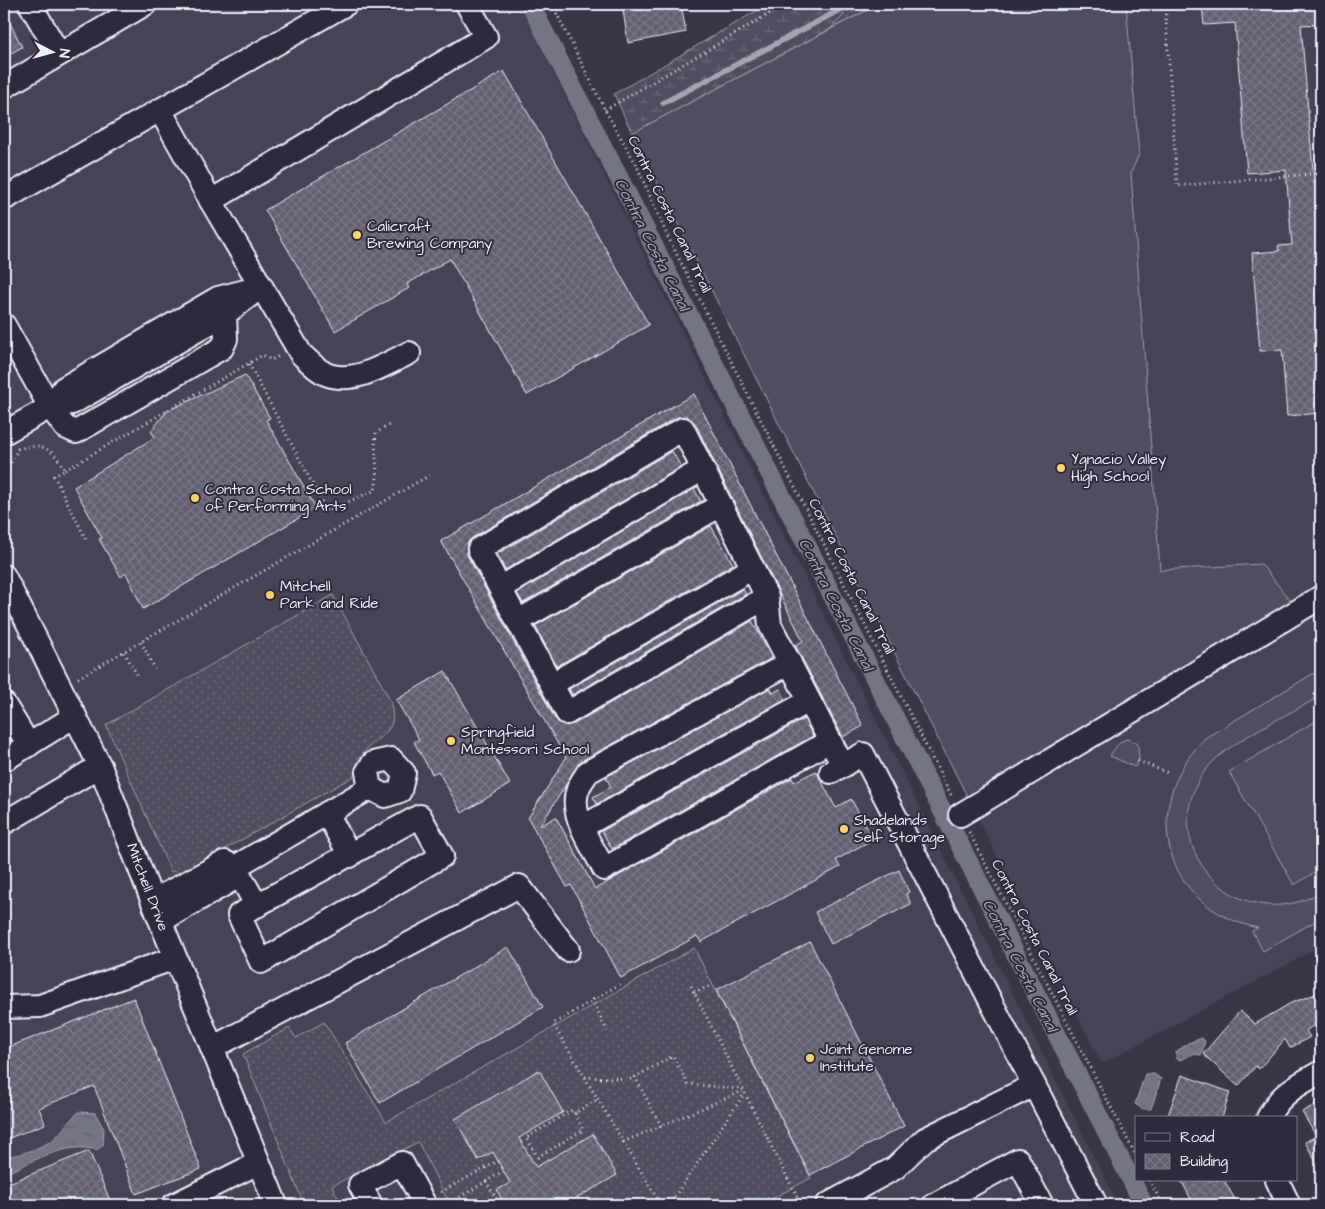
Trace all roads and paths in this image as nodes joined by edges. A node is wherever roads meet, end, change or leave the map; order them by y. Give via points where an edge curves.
1 (30, 4) edge
2 (145, 4) edge
3 (346, 4) edge
4 (467, 4) edge
5 (552, 4) edge
6 (786, 4) edge
7 (1165, 4) edge
8 (59, 54) junction
9 (4, 86) edge
10 (160, 110) junction
11 (604, 110) junction
12 (1321, 173) edge
13 (4, 199) edge
14 (210, 201) junction
15 (261, 287) junction
16 (4, 325) edge
17 (298, 348) junction
18 (409, 353) dead end
19 (248, 364) junction
20 (50, 407) junction
21 (392, 424) dead end
22 (4, 433) edge
23 (703, 469) junction
24 (65, 470) junction
25 (430, 475) dead end
26 (4, 476) edge
27 (721, 505) junction
28 (86, 539) dead end
29 (753, 568) junction
30 (4, 576) edge
31 (500, 588) junction
32 (767, 597) junction
33 (1321, 597) edge
34 (518, 621) junction
35 (141, 642) junction
36 (124, 652) junction
37 (790, 663) junction
38 (155, 669) dead end
39 (139, 678) dead end
40 (552, 684) junction
41 (60, 688) junction
42 (810, 701) junction
43 (4, 704) edge
44 (75, 716) junction
45 (830, 741) junction
46 (29, 745) junction
47 (4, 760) edge
48 (1138, 760) dead end
49 (100, 766) junction
50 (1168, 773) dead end
51 (370, 788) dead end
52 (327, 813) junction
53 (960, 815) junction
54 (4, 823) edge
55 (582, 827) junction
56 (350, 856) junction
57 (235, 867) junction
58 (257, 906) junction
59 (157, 911) junction
60 (568, 950) dead end
61 (175, 958) junction
62 (620, 984) dead end
63 (691, 986) dead end
64 (709, 986) dead end
65 (694, 993) junction
66 (592, 999) junction
67 (4, 1007) edge
68 (607, 1031) dead end
69 (212, 1048) junction
70 (1321, 1072) edge
71 (585, 1077) junction
72 (631, 1079) dead end
73 (1034, 1085) junction
74 (743, 1091) junction
75 (598, 1099) junction
76 (575, 1113) junction
77 (1269, 1116) edge
78 (661, 1126) junction
79 (623, 1142) junction
80 (1135, 1154) edge
81 (498, 1161) dead end
82 (258, 1163) junction
83 (500, 1174) dead end
84 (486, 1182) junction
85 (1150, 1182) edge
86 (1278, 1182) edge
87 (433, 1199) edge
88 (497, 1200) dead end
89 (174, 1205) edge
90 (276, 1205) edge
91 (371, 1205) edge
92 (447, 1205) edge
93 (661, 1205) edge
94 (669, 1205) edge
95 (800, 1205) edge
96 (827, 1205) edge
97 (934, 1205) edge
98 (1042, 1205) edge
99 (1096, 1205) edge
100 (1163, 1205) edge
101 (1288, 1205) edge

1 - 8 street
2 - 8 street
3 - 10 street
4 - 14 street via 486,37
5 - 11 path, Contra Costa Canal Trail
6 - 11 path
7 - 12 path via 1177,186
8 - 9 street
10 - 13 street
10 - 14 street
11 - 53 path, Contra Costa Canal Trail via 636,164 667,235
14 - 15 street
15 - 17 street
15 - 20 street via 218,298 64,388
15 - 20 street via 225,314 226,339 222,348 76,432 66,426
16 - 20 street
17 - 18 street via 316,368 332,376 372,372
17 - 19 path via 271,360 263,355
19 - 21 path via 327,511 375,490 378,478 376,433
19 - 24 path
20 - 22 street
23 - 27 street
23 - 31 street
23 - 31 street via 683,429 479,549
24 - 26 path via 56,453 28,446 18,449
24 - 28 path via 54,476
25 - 35 path
27 - 29 street
27 - 34 street
29 - 32 street
29 - 40 street
30 - 41 street, Mitchell Drive
31 - 34 street
32 - 37 street via 770,626
32 - 40 street via 567,713
33 - 53 street
34 - 40 street
35 - 36 path
35 - 38 path
36 - 39 path
36 - 41 path
37 - 42 street
37 - 55 street via 588,772 577,789
41 - 44 street, Mitchell Drive
42 - 45 street
42 - 55 street
43 - 46 street
44 - 46 street
44 - 49 street, Mitchell Drive
45 - 55 street via 604,869
45 - 73 street via 836,769 863,754
46 - 47 street
48 - 50 path
49 - 54 street
49 - 59 street, Mitchell Drive
51 - 52 street
52 - 56 street
52 - 57 street
53 - 80 path, Contra Costa Canal Trail
56 - 58 street
56 - 58 street via 420,816 442,856 261,962 239,915
57 - 58 street
57 - 59 street via 225,862
59 - 61 street, Mitchell Drive
60 - 69 street via 519,886
61 - 67 street via 40,1006
61 - 69 street, Mitchell Drive
62 - 66 path
63 - 65 path
64 - 65 path
65 - 74 path
66 - 68 path
66 - 71 path via 553,1024
69 - 82 street, Mitchell Drive
70 - 77 street via 1290,1089 1275,1104
71 - 72 path
71 - 75 path
73 - 96 street via 925,1139 895,1168
73 - 99 street
74 - 78 path
74 - 78 path via 688,1084 673,1056 635,1076
74 - 94 path
74 - 95 path
75 - 76 path
75 - 79 path
76 - 76 path via 583,1130 538,1157 526,1138 572,1110
78 - 79 path
79 - 93 path
81 - 87 path
82 - 89 street
82 - 90 street, Mitchell Drive
83 - 84 path
84 - 88 path
84 - 92 path
85 - 100 path
86 - 101 street
87 - 91 street via 402,1163 360,1185
97 - 98 street via 1018,1160

